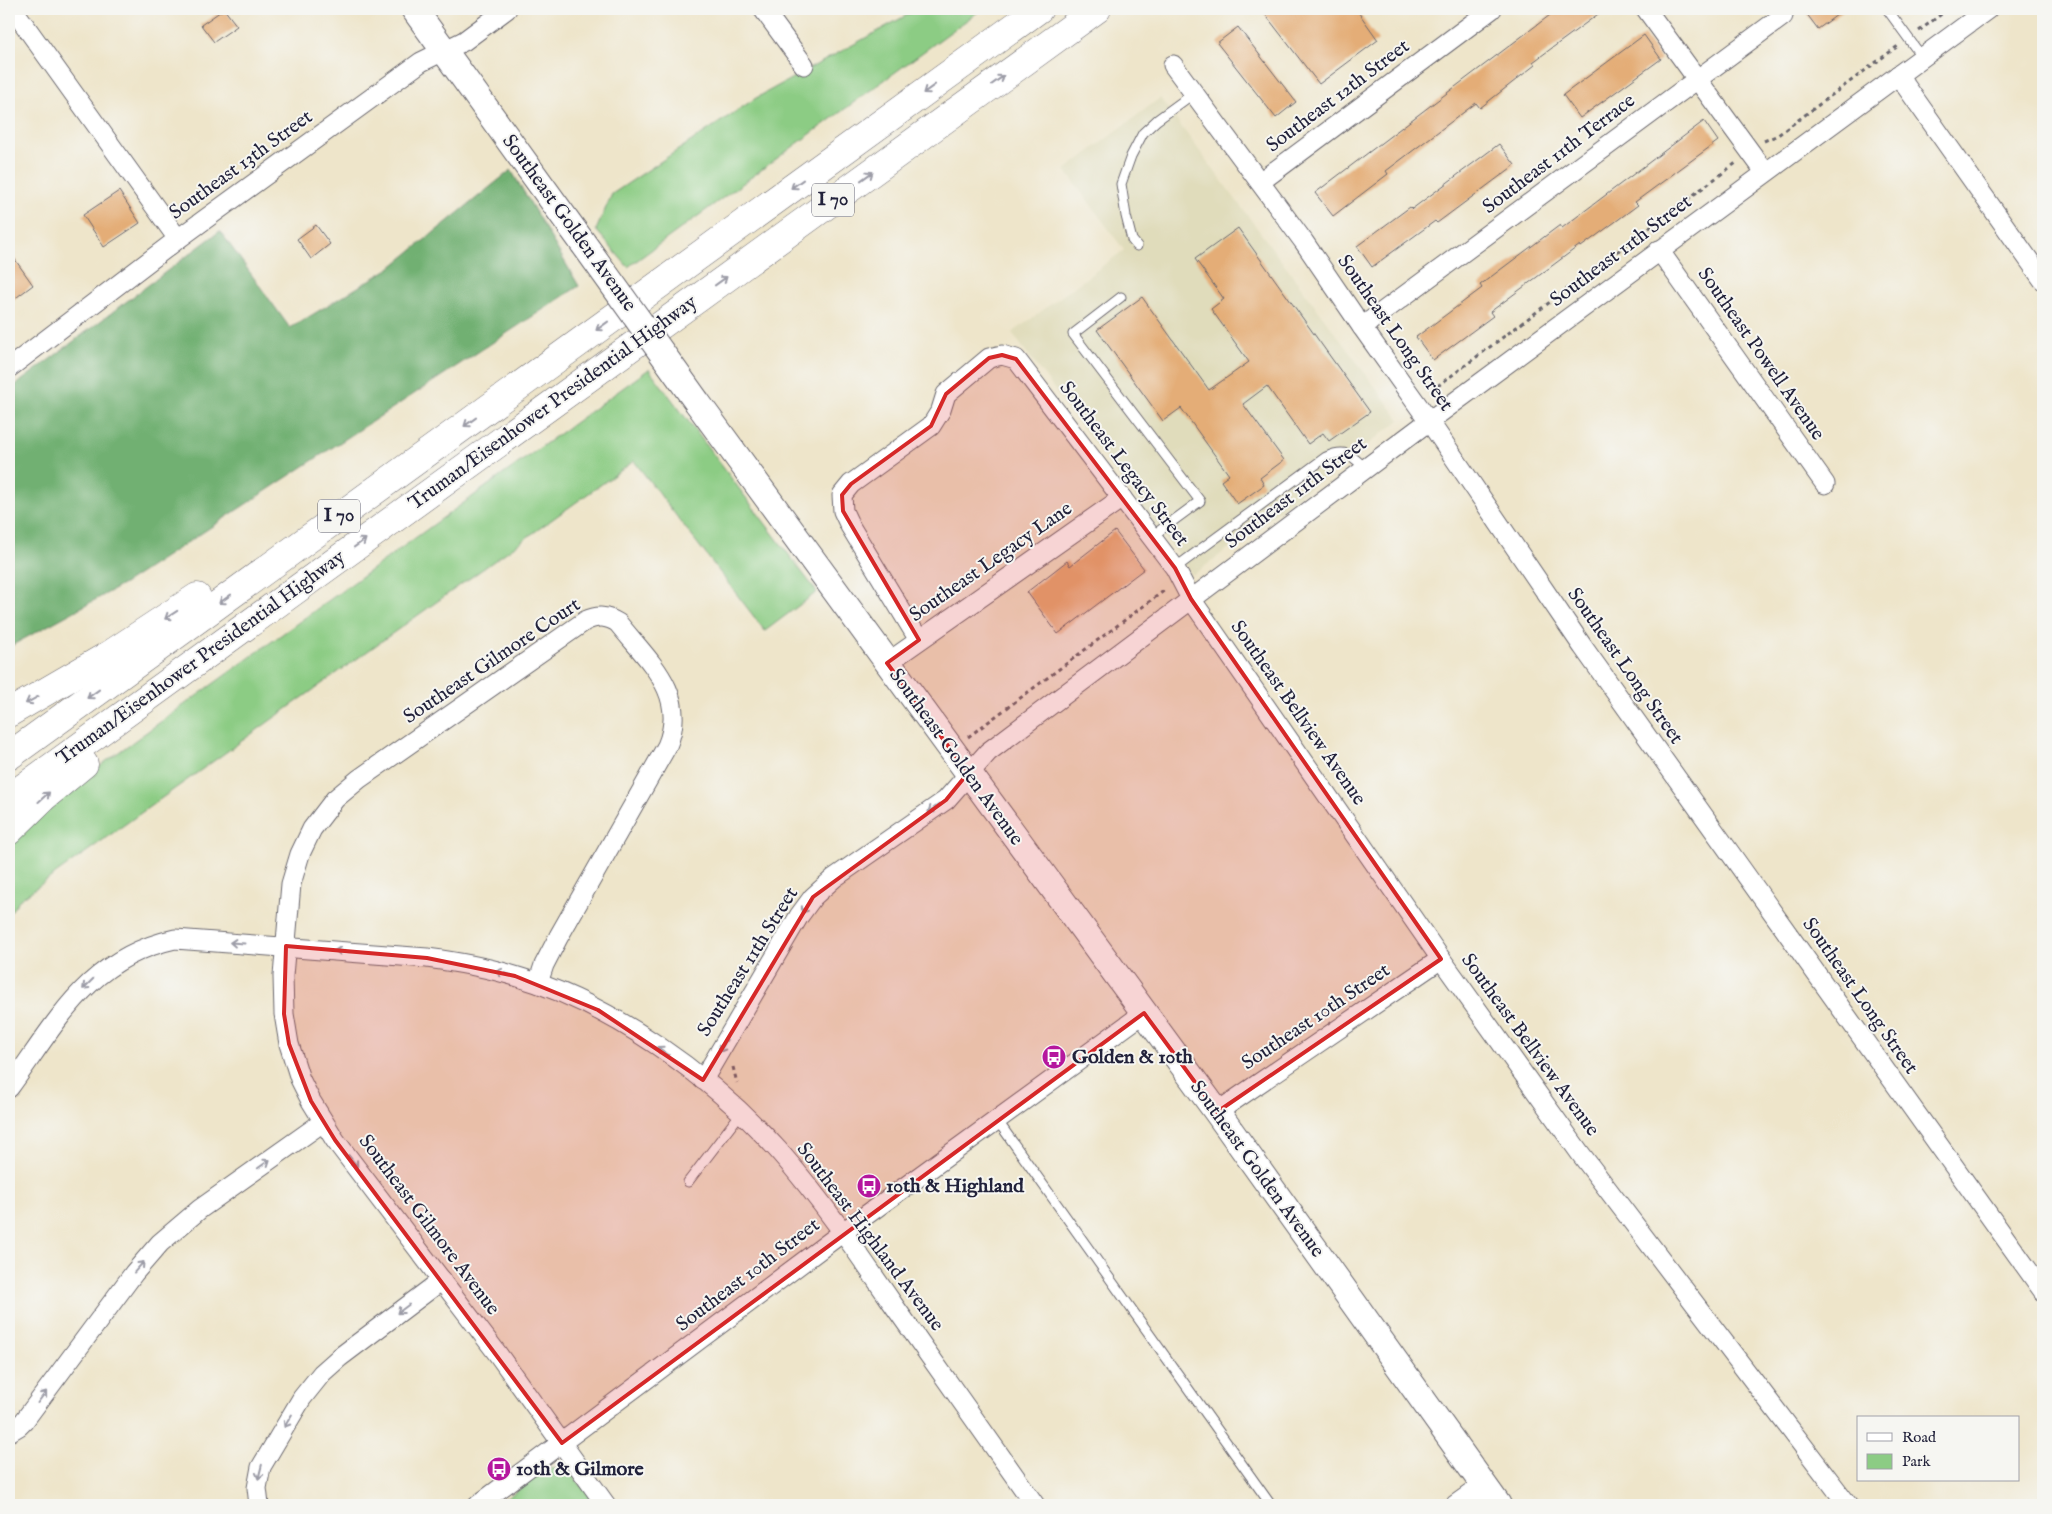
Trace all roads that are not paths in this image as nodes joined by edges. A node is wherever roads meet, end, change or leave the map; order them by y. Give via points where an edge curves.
1 (13, 9) edge
2 (414, 9) edge
3 (508, 9) edge
4 (763, 9) edge
5 (1039, 9) edge
6 (1097, 9) edge
7 (1109, 9) edge
8 (1492, 9) edge
9 (1646, 9) edge
10 (1887, 9) edge
11 (1988, 9) edge
12 (9, 12) edge
13 (1783, 16) dead end
14 (1055, 39) junction
15 (444, 50) junction
16 (1922, 57) junction
17 (804, 65) dead end
18 (1174, 65) dead end
19 (1898, 75) junction
20 (1698, 79) junction
21 (1194, 92) junction
22 (1765, 172) junction
23 (1260, 182) junction
24 (178, 239) junction
25 (1137, 246) dead end
26 (1659, 250) junction
27 (2043, 280) edge
28 (1121, 297) dead end
29 (1362, 328) junction
30 (9, 368) edge
31 (1430, 420) junction
32 (1365, 468) junction
33 (390, 479) junction
34 (1825, 484) dead end
35 (1122, 498) junction
36 (1151, 537) junction
37 (1175, 568) junction
38 (1191, 599) junction
39 (234, 634) junction
40 (919, 640) junction
41 (887, 663) junction
42 (9, 713) edge
43 (9, 756) edge
44 (968, 773) junction
45 (9, 798) edge
46 (9, 831) edge
47 (286, 946) junction
48 (1441, 959) junction
49 (538, 984) junction
50 (1144, 1013) junction
51 (703, 1080) junction
52 (9, 1088) edge
53 (1217, 1112) junction
54 (741, 1113) junction
55 (998, 1120) junction
56 (323, 1122) junction
57 (688, 1182) dead end
58 (843, 1232) junction
59 (442, 1280) junction
60 (2043, 1291) edge
61 (9, 1432) edge
62 (562, 1443) junction
63 (1491, 1495) edge
64 (259, 1505) edge
65 (478, 1505) edge
66 (606, 1505) edge
67 (1035, 1505) edge
68 (1271, 1505) edge
69 (1455, 1505) edge
70 (1848, 1505) edge

1 - 12 street
1 - 24 street
2 - 15 street, Southeast Golden Avenue
3 - 15 street, Southeast 13th Street via 464,41
4 - 17 street
5 -> 33 highway, Truman/Eisenhower Presidential Highway / I 70
6 - 14 highway, Truman/Eisenhower Presidential Highway / I 70
7 - 14 highway
8 - 23 street, Southeast 12th Street
9 - 20 street
10 - 16 lane
11 - 16 street, Southeast 11th Street
13 - 20 street, Southeast 11th Terrace
39 -> 14 highway, Truman/Eisenhower Presidential Highway / I 70
15 - 24 street, Southeast 13th Street via 421,62
15 - 41 street, Southeast Golden Avenue, bridge
16 - 19 street, Southeast 11th Street
18 - 21 street, Southeast Long Street
19 - 22 street, Southeast 11th Street
19 - 27 street
20 - 22 street
20 - 29 street, Southeast 11th Terrace
21 - 23 street, Southeast Long Street
21 - 25 lane via 1143,133 1131,156 1121,184 1132,240
22 - 26 street, Southeast 11th Street
23 - 29 street, Southeast Long Street
24 - 30 street, Southeast 13th Street
26 - 31 street, Southeast 11th Street
26 - 34 street, Southeast Powell Avenue
28 - 36 lane via 1073,334 1200,501
29 - 31 street, Southeast Long Street
31 - 32 street, Southeast 11th Street
31 - 60 street, Southeast Long Street via 1583,647
32 - 37 lane via 1349,453 1326,457
32 - 38 street, Southeast 11th Street
33 -> 42 highway via 250,560 112,653
33 -> 43 highway, Truman/Eisenhower Presidential Highway / I 70
35 - 36 street, Southeast Legacy Street
35 - 40 street, Southeast Legacy Lane
35 - 40 street, Southeast Legacy Street via 1016,358 1002,355 989,358 946,394 931,426 851,484 842,495 843,511 850,526
36 - 37 street, Southeast Legacy Street
37 - 38 street, Southeast Legacy Street
38 - 44 street, Southeast 11th Street via 988,752
38 - 48 street, Southeast Bellview Avenue
39 - 45 highway, Truman/Eisenhower Presidential Highway / I 70
46 -> 39 highway via 77,769 134,726
40 - 41 street, Southeast Legacy Lane
41 - 44 street, Southeast Golden Avenue
44 - 50 street, Southeast Golden Avenue
44 -> 51 street, Southeast 11th Street via 946,800 834,878 813,897
49 -> 47 street, Southeast Highland Avenue via 468,964
47 - 49 street, Southeast Gilmore Court via 291,884 300,854 312,829 336,800 360,779 585,621 600,616 618,623 665,683 673,704 673,727 666,746 559,936
47 -> 52 street, Southeast Highland Avenue via 175,939 128,955 91,980
47 - 56 street, Southeast Gilmore Avenue via 284,1014 289,1044 300,1079
48 - 53 street, Southeast 10th Street
48 - 70 street, Southeast Bellview Avenue via 1586,1161
51 -> 49 street, Southeast Highland Avenue via 633,1030 598,1010
50 - 53 street, Southeast Golden Avenue
50 - 55 street, Southeast 10th Street
51 - 54 street, Southeast Highland Avenue
53 - 63 street, Southeast Golden Avenue
54 - 57 lane
54 - 58 street, Southeast Highland Avenue via 777,1150
55 - 58 street, Southeast 10th Street
55 - 68 lane
56 -> 59 street, Southeast Gilmore Avenue
61 -> 56 street via 24,1421 134,1272 160,1243 200,1209
58 - 62 street, Southeast 10th Street
58 - 67 street, Southeast Highland Avenue
59 - 62 street, Southeast Gilmore Avenue
59 -> 64 street via 322,1373 302,1398 261,1467 257,1488
62 - 65 street, Southeast 10th Street
62 - 66 street, Southeast Gilmore Avenue
63 - 69 street

